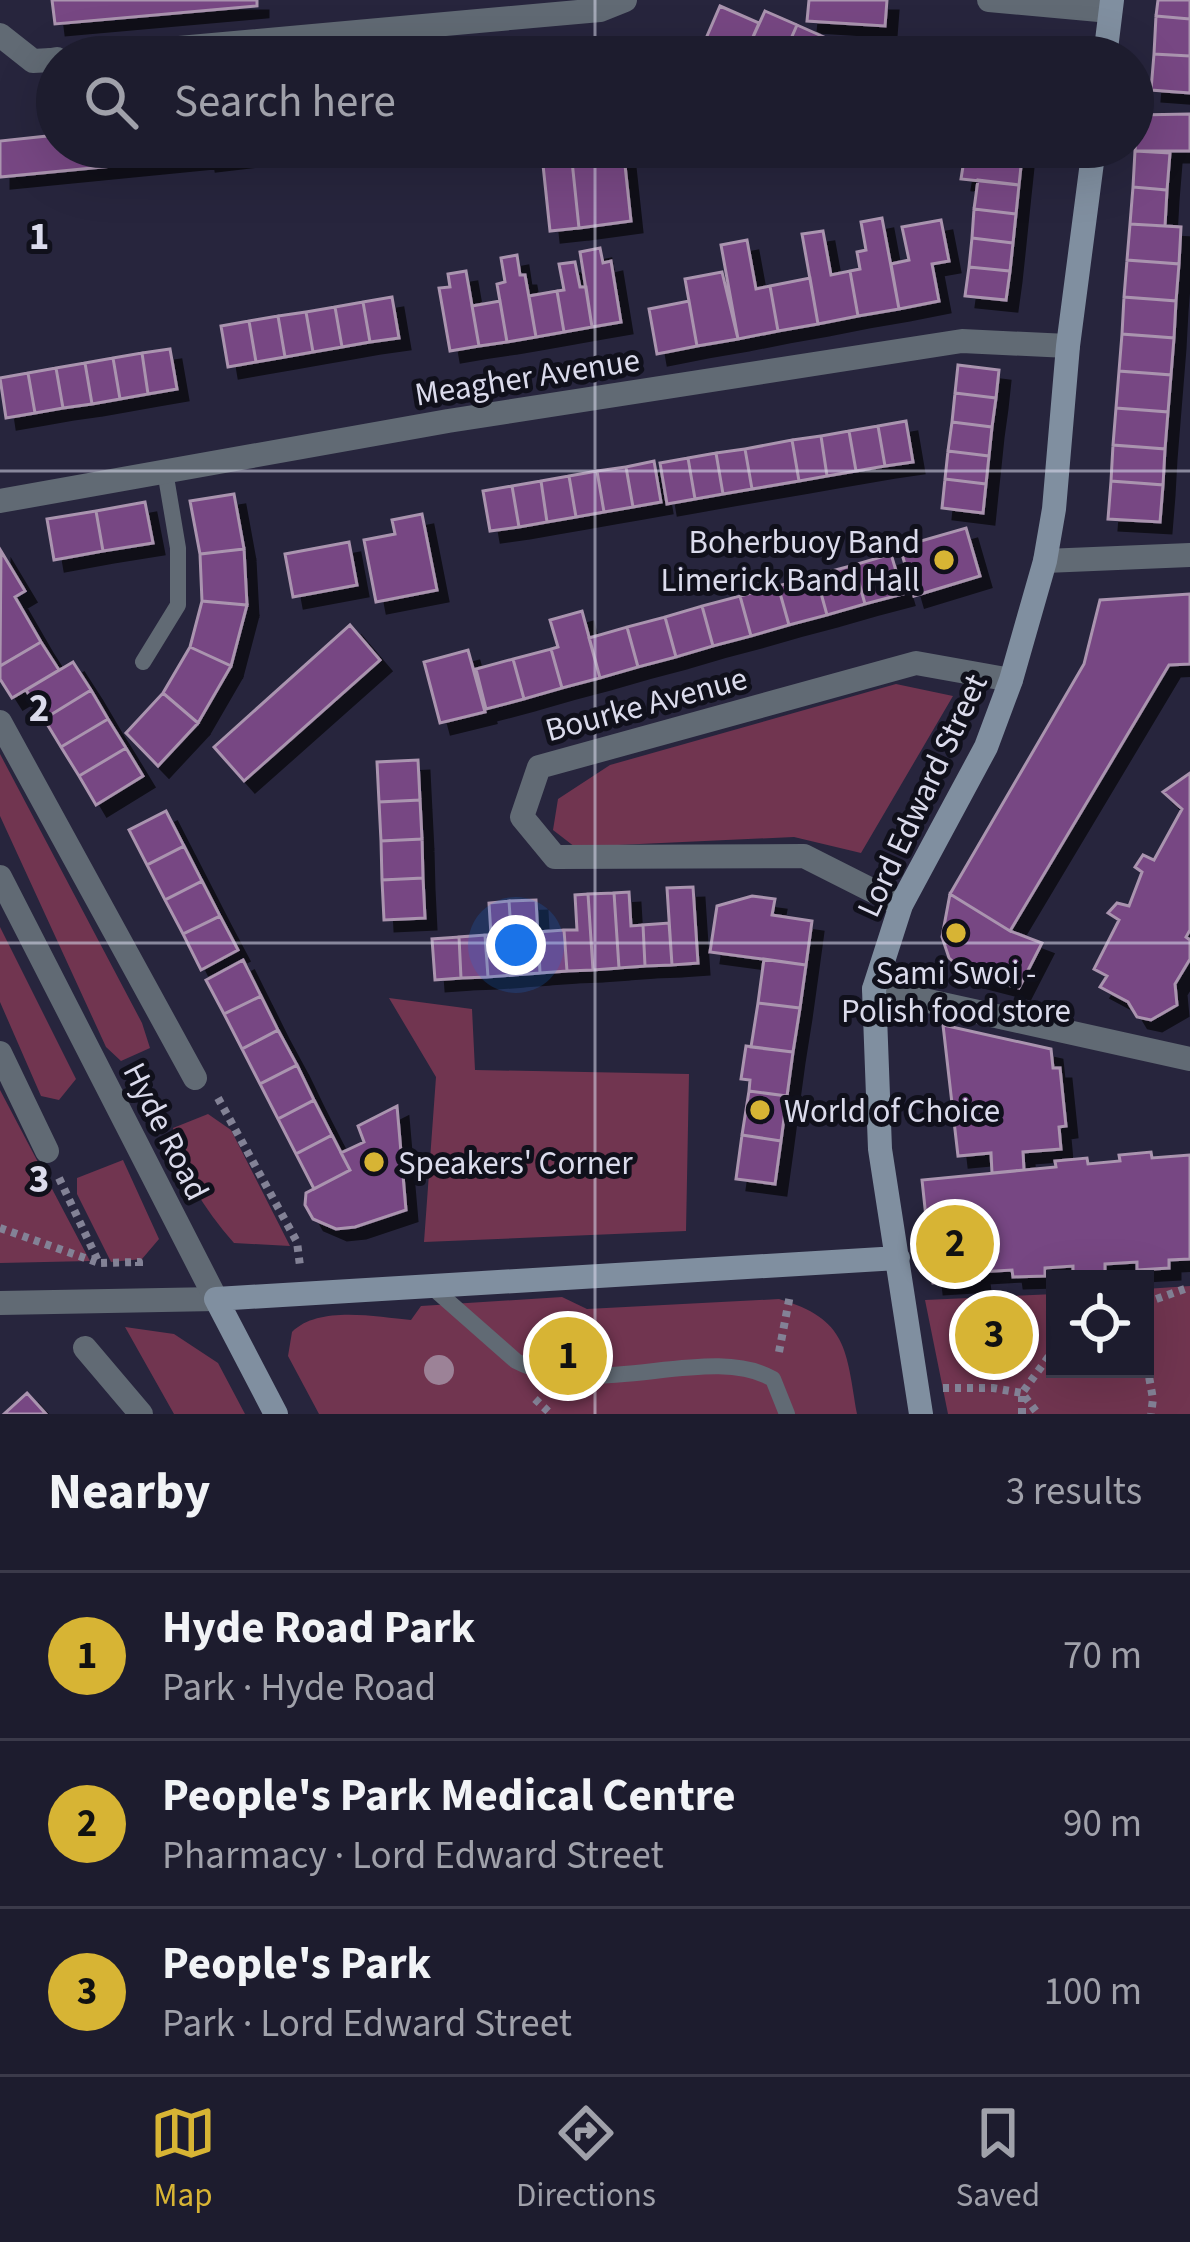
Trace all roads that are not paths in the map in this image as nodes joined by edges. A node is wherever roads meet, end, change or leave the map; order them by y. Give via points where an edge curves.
1 (625, 0) edge
2 (989, 0) edge
3 (1111, 6) edge
4 (0, 35) edge
5 (312, 36) edge
6 (1107, 36) edge
7 (36, 61) edge
8 (1091, 168) edge
9 (1068, 346) junction
10 (165, 471) junction
11 (0, 501) edge
12 (1190, 555) edge
13 (1045, 561) junction
14 (143, 662) dead end
15 (1011, 680) junction
16 (0, 722) edge
17 (0, 877) edge
18 (901, 905) junction
19 (874, 989) junction
20 (0, 1054) edge
21 (1190, 1059) edge
22 (195, 1078) road end
23 (46, 1151) road end
24 (898, 1258) junction
25 (433, 1288) junction
26 (216, 1299) junction
27 (0, 1303) edge
28 (85, 1348) dead end
29 (141, 1414) edge
30 (276, 1414) edge
31 (787, 1414) edge
32 (920, 1414) edge

1 - 5 street via 600,10
2 - 3 street
3 - 6 main road
4 - 7 street
8 - 9 main road, Lord Edward Street
9 - 10 street, Meagher Avenue via 962,341
9 - 13 main road, Lord Edward Street
10 - 11 street, Meagher Avenue
10 - 14 lane via 178,605
12 - 13 street
13 - 15 main road, Lord Edward Street
15 - 18 main road, Lord Edward Street via 986,747
15 - 18 street, Bourke Avenue via 916,663 539,767 522,817 555,857 804,856
16 - 22 street
17 - 26 street, Hyde Road
18 - 19 main road, Lord Edward Street
19 - 21 street
19 - 24 main road, Lord Edward Street via 880,1149
20 - 23 street
24 - 25 main road
24 - 32 main road, Lord Edward Street
25 - 26 main road
25 - 31 lane via 516,1360 552,1375 741,1367 773,1379
26 - 27 street
26 - 30 main road, Hyde Road
28 - 29 street

